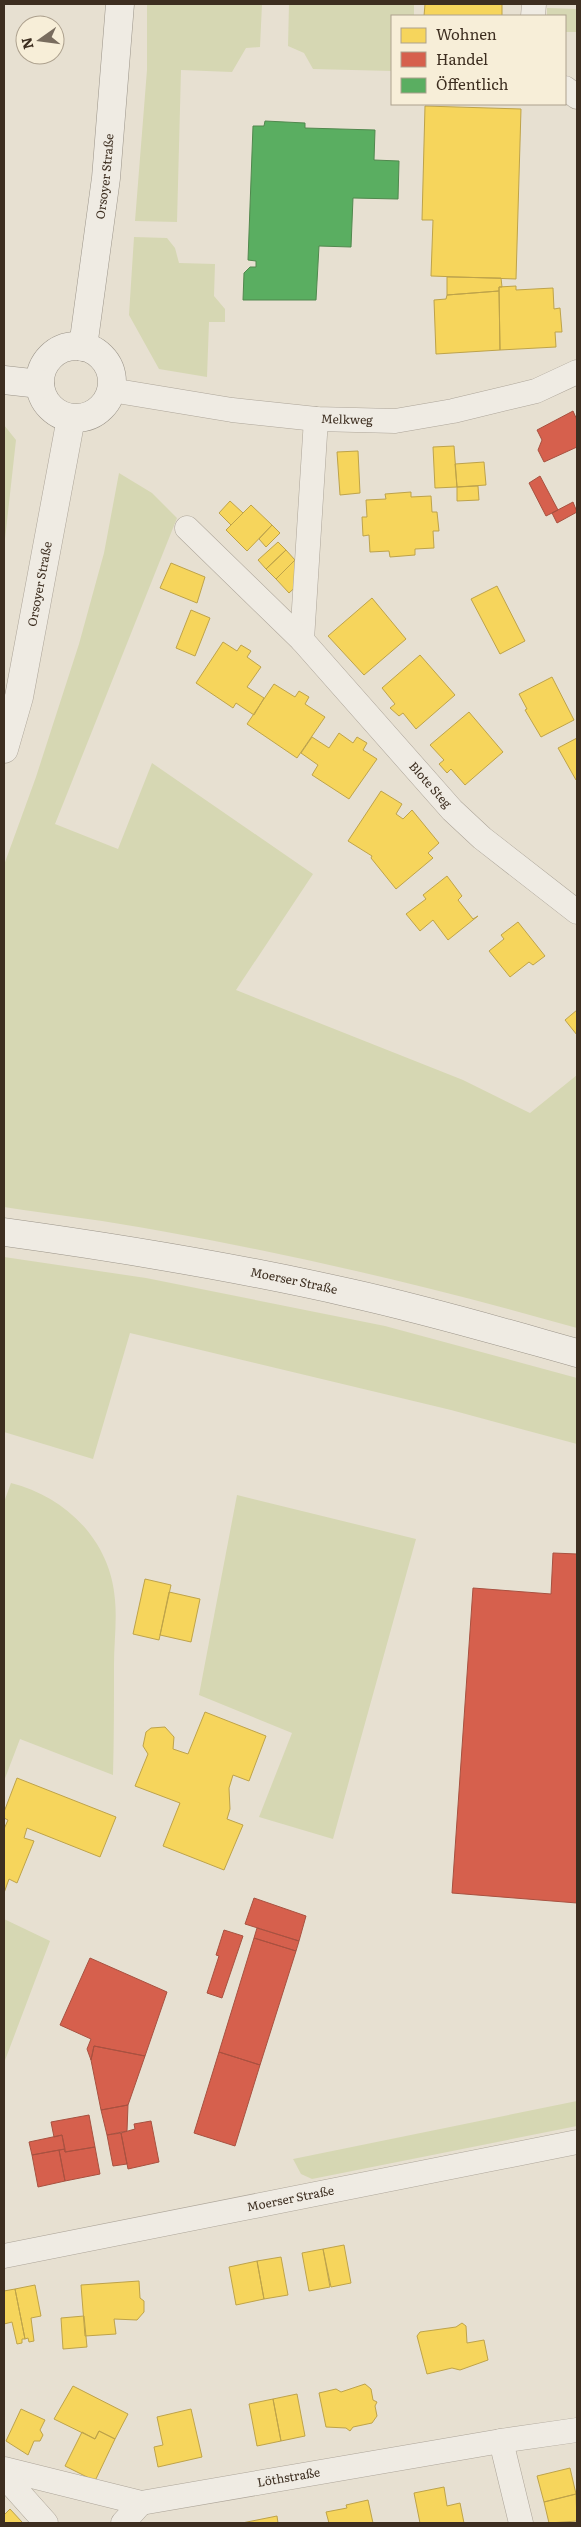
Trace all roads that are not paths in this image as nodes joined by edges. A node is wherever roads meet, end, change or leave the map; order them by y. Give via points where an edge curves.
1 (120, 4) edge
2 (566, 89) edge
3 (577, 97) edge
4 (83, 347) junction
5 (577, 372) edge
6 (4, 380) edge
7 (40, 384) junction
8 (111, 390) junction
9 (71, 418) junction
10 (316, 419) junction
11 (187, 528) dead end
12 (302, 640) junction
13 (4, 749) edge
14 (577, 912) edge
15 (4, 1232) edge
16 (577, 1353) edge
17 (577, 2142) edge
18 (4, 2256) edge
19 (577, 2430) edge
20 (501, 2441) junction
21 (4, 2469) edge
22 (4, 2476) edge
23 (142, 2503) junction
24 (46, 2523) edge
25 (123, 2523) edge
26 (521, 2523) edge

1 - 4 main road, Orsoyer Straße via 106,178
2 - 3 street
4 - 7 main road via 67,348 53,355 41,373
4 - 8 main road via 105,360 112,379
5 - 10 street, Melkweg via 536,391 453,411 395,421
6 - 7 main road
7 - 9 main road via 42,396 49,407 59,415
8 - 9 main road via 101,409 87,417
8 - 10 street, Melkweg via 232,410
9 - 13 main road, Orsoyer Straße via 19,698
10 - 12 street
11 - 12 street, Blote Steg
12 - 14 street, Blote Steg via 452,810 482,838
15 - 16 main road, Moerser Straße via 124,1250 350,1293
17 - 18 street, Moerser Straße
19 - 20 street, Löthstraße
20 - 23 street, Löthstraße
20 - 26 street
21 - 23 street, Löthstraße
22 - 24 street
23 - 25 street

